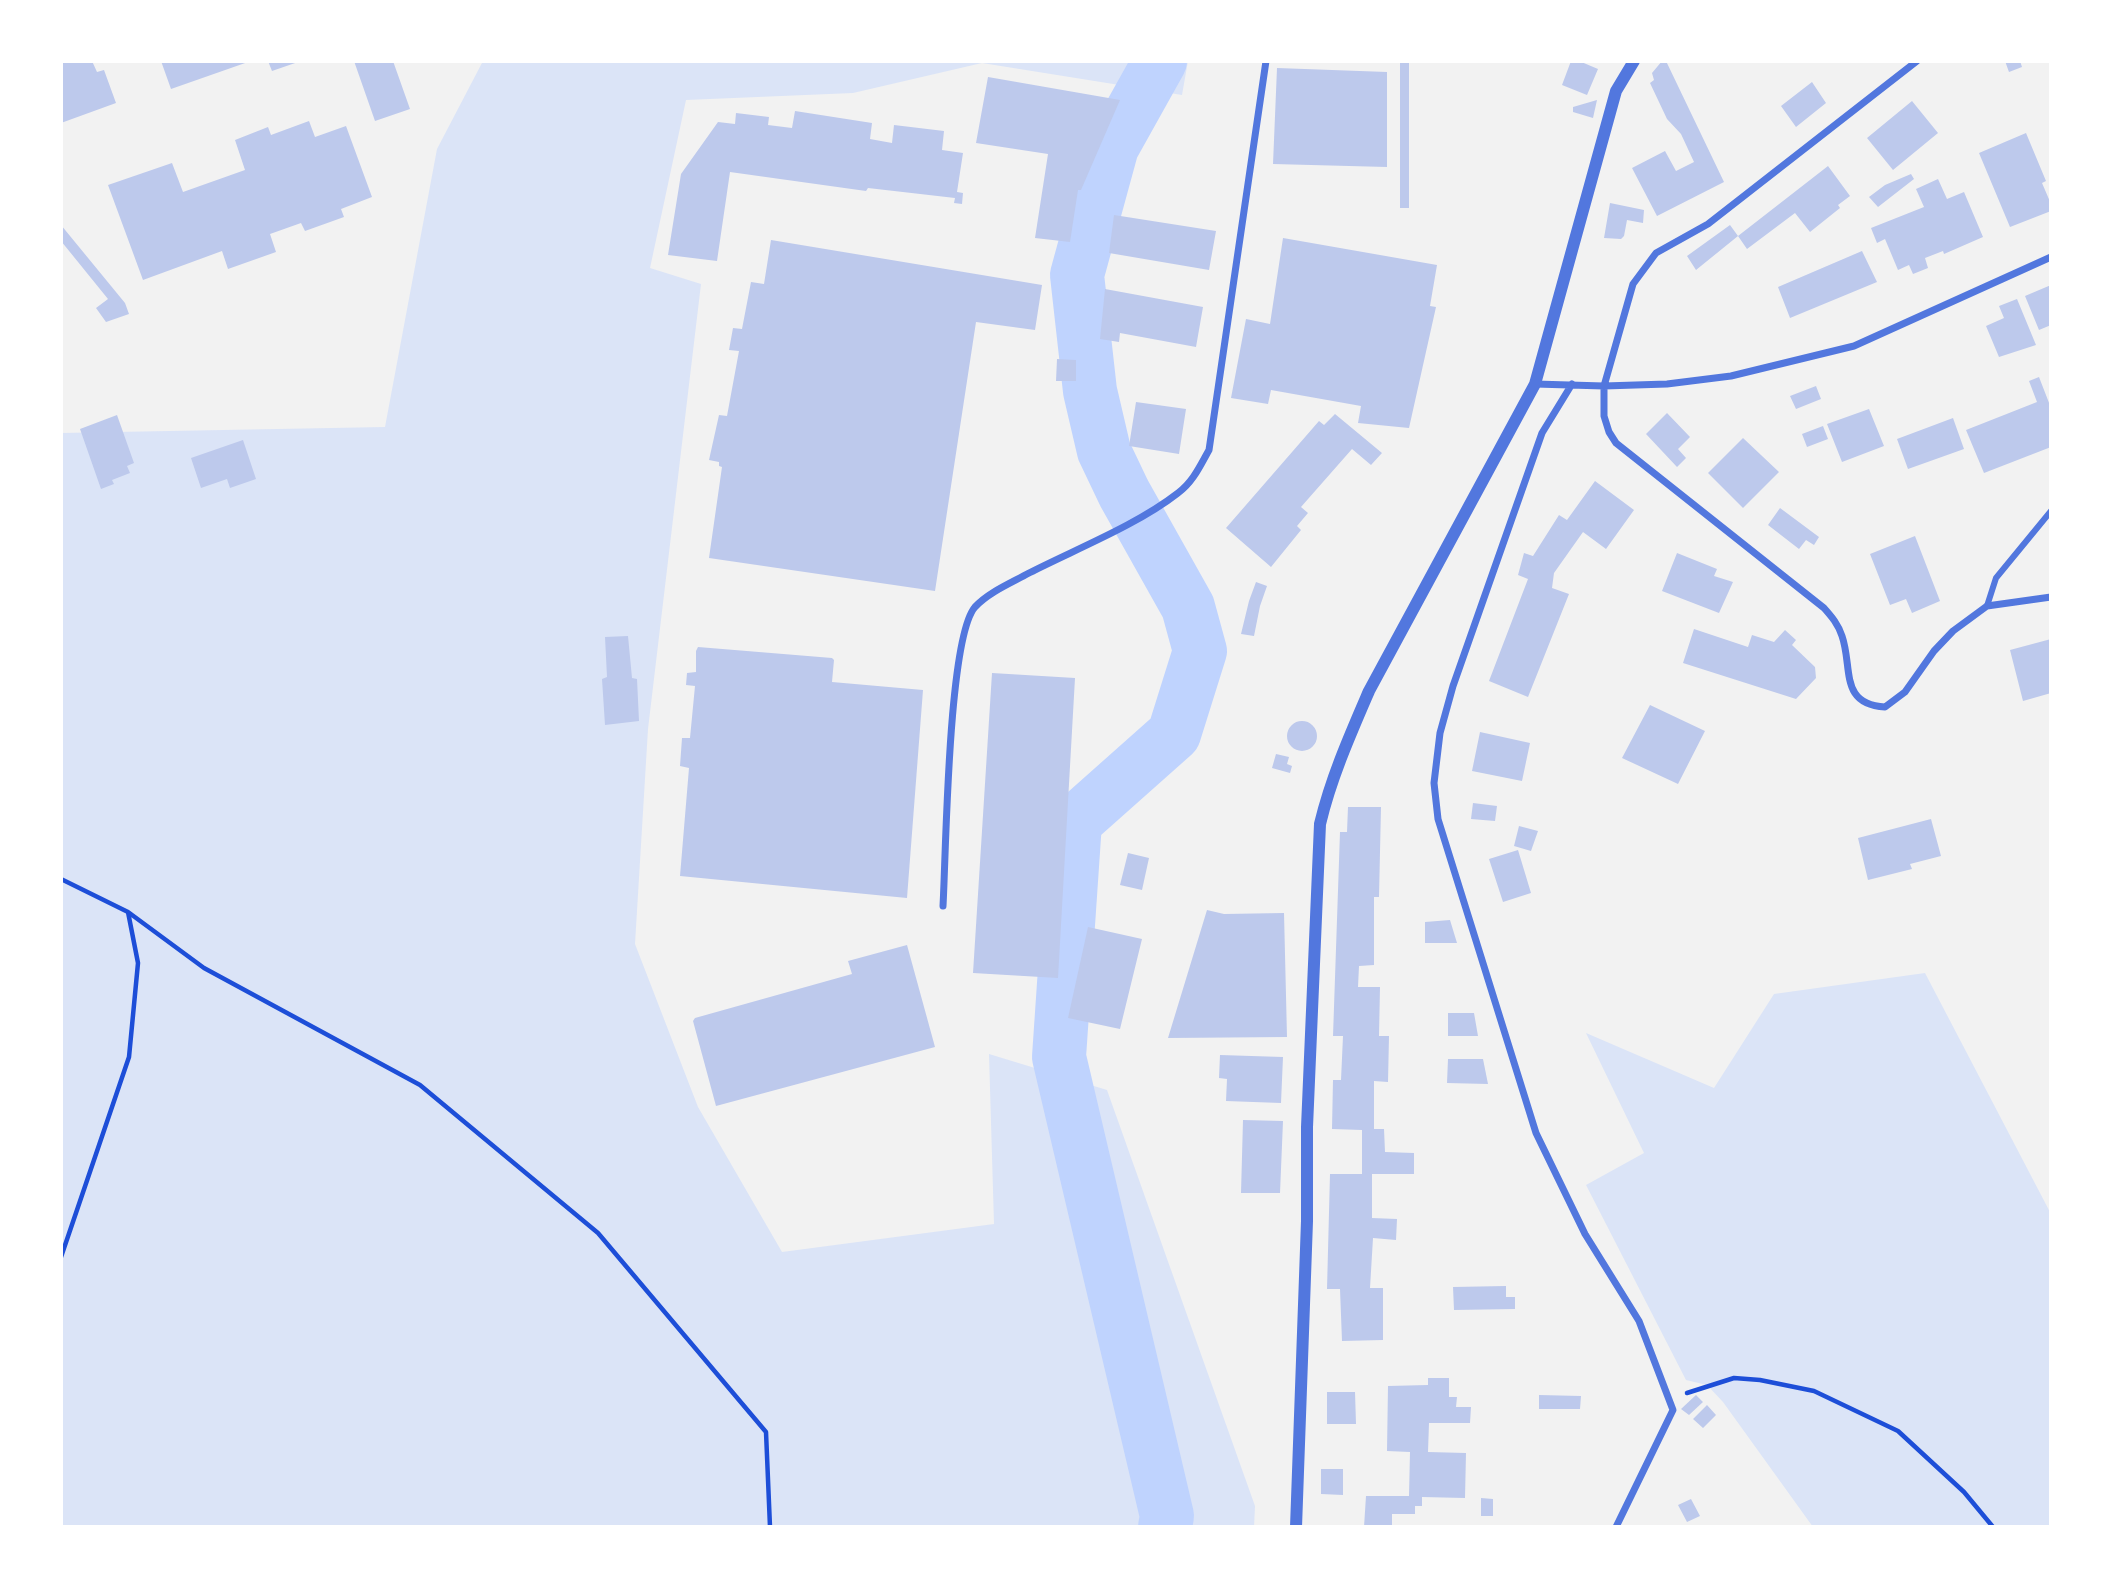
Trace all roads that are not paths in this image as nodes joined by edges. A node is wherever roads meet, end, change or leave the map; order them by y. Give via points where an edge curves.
1 (1266, 61) edge
2 (1633, 61) edge
3 (1917, 61) edge
4 (2051, 257) edge
5 (1535, 384) junction
6 (1572, 384) junction
7 (1604, 386) junction
8 (2051, 511) edge
9 (2051, 597) edge
10 (1987, 606) junction
11 (943, 906) dead end
12 (1296, 1527) edge
13 (1616, 1527) edge

1 - 11 street via 1209,450 1196,475 1179,492 1124,526 999,589 975,607 964,629 954,694
2 - 5 street via 1616,90
3 - 7 street via 1708,224 1656,253 1633,284
4 - 7 street via 1854,346 1731,376
5 - 6 street
5 - 12 street via 1369,691 1346,743 1320,824
6 - 7 street
6 - 13 street via 1542,433 1453,686 1440,733 1434,783 1438,819 1536,1133 1585,1234 1639,1321 1673,1410
7 - 10 street via 1604,416 1616,443 1836,621 1851,687 1871,706 1885,707 1905,692 1953,631
8 - 10 street via 1996,578
9 - 10 street

